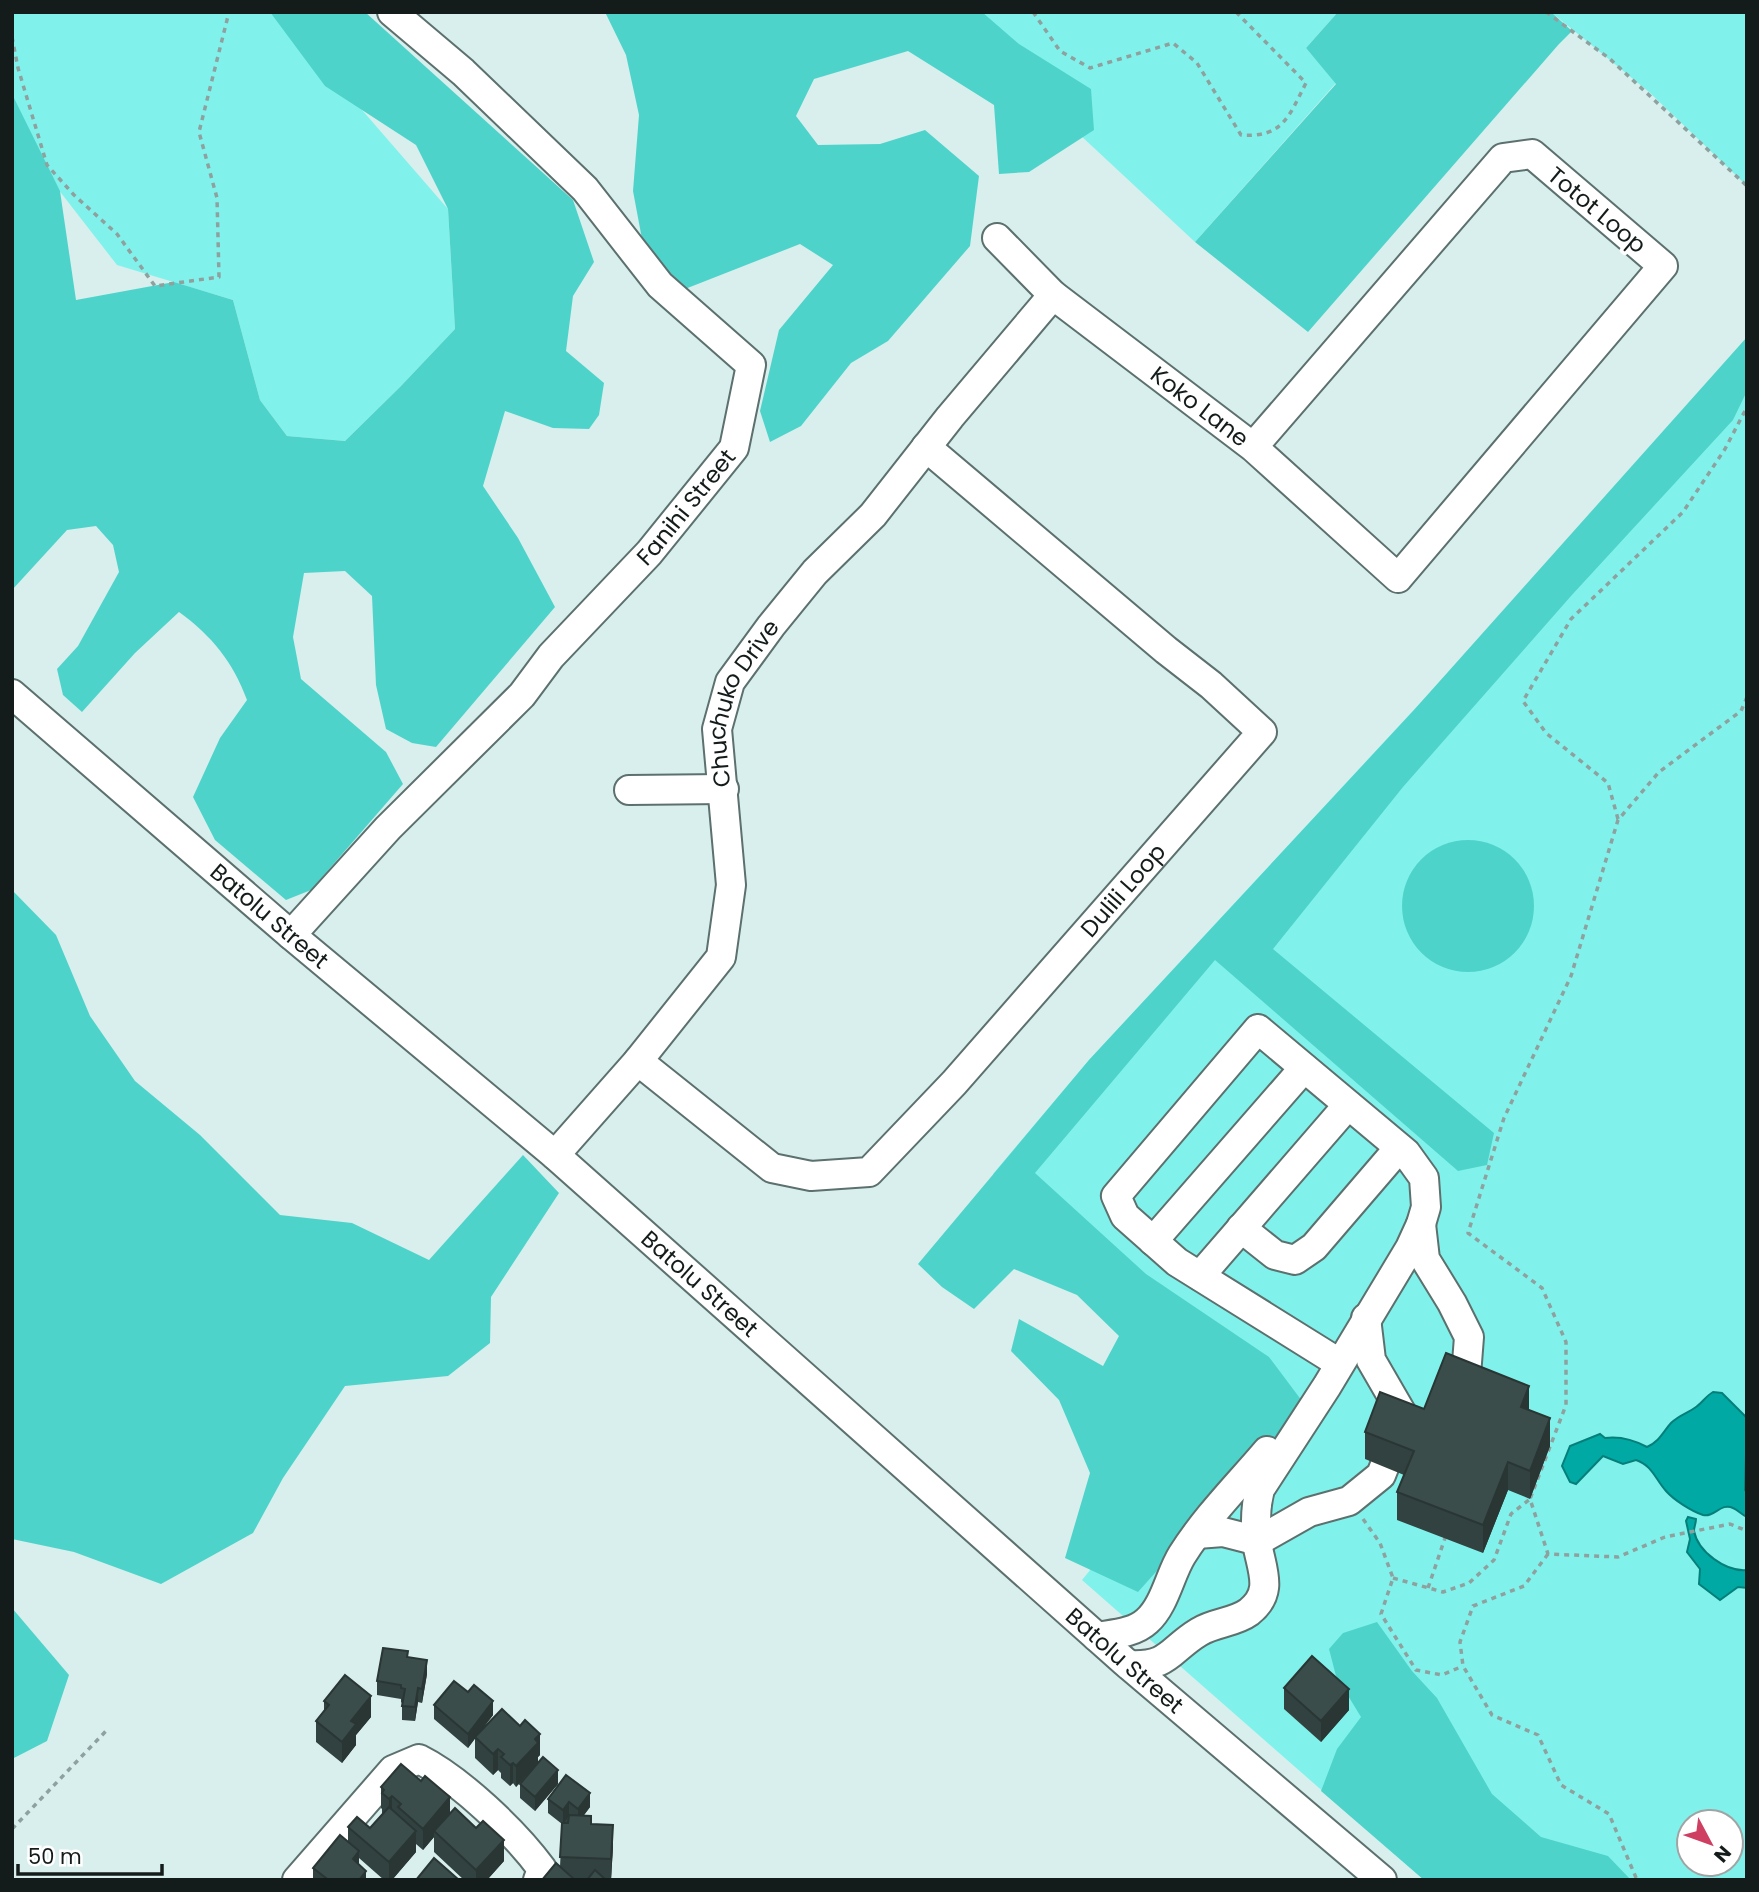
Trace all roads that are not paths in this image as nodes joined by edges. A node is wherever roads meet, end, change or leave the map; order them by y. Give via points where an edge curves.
1 (392, 12) edge
2 (997, 238) dead end
3 (1054, 295) junction
4 (926, 447) junction
5 (1253, 447) junction
6 (1398, 578) joint
7 (12, 694) edge
8 (724, 789) junction
9 (629, 790) dead end
10 (291, 935) junction
11 (638, 1061) junction
12 (1304, 1068) junction
13 (1348, 1105) junction
14 (1399, 1148) junction
15 (555, 1155) junction
16 (1422, 1224) junction
17 (1241, 1228) junction
18 (1153, 1241) junction
19 (1199, 1276) junction
20 (1366, 1318) junction
21 (1343, 1358) junction
22 (1465, 1388) edge
23 (1197, 1534) junction
24 (1258, 1541) junction
25 (1097, 1637) junction
26 (1129, 1665) junction
27 (298, 1880) edge
28 (537, 1880) edge
29 (1382, 1880) edge

1 - 10 street, Fanihi Street via 463,72 584,189 660,285 751,365 734,448 649,553 551,656 522,695 388,828
2 - 3 street, Koko Lane
3 - 4 street, Chuchuko Drive
3 - 5 street, Koko Lane
4 - 8 street, Chuchuko Drive via 873,515 815,572 730,682 717,729
4 - 11 street, Dulili Loop via 1262,732 954,1083 869,1172 811,1175 772,1168
5 - 6 street, Koko Lane
5 - 6 street, Totot Loop via 1503,158 1532,154 1663,266
7 - 10 street, Batolu Street
8 - 9 street
8 - 11 street, Chuchuko Drive via 731,885 721,957
10 - 15 street, Batolu Street
11 - 15 street, Chuchuko Drive
12 - 13 street
12 - 18 street
12 - 18 street via 1258,1029 1116,1196 1125,1216
13 - 14 street
13 - 17 street
14 - 16 street via 1424,1178
14 - 17 street via 1314,1247 1295,1260 1275,1255
15 - 25 street, Batolu Street
16 - 20 street
16 - 22 street via 1425,1259 1469,1337
17 - 19 street
18 - 19 street
19 - 21 street
20 - 21 street
20 - 24 street via 1371,1360 1404,1417 1381,1475 1349,1501 1309,1512
21 - 23 street
21 - 24 street via 1260,1489
23 - 24 street via 1223,1532
23 - 25 street via 1171,1572 1147,1621 1131,1630
24 - 26 street via 1265,1590 1251,1611 1197,1633 1154,1665
25 - 26 street, Batolu Street
26 - 29 street, Batolu Street
27 - 28 street via 393,1770 419,1759 441,1770 524,1844 542,1868

